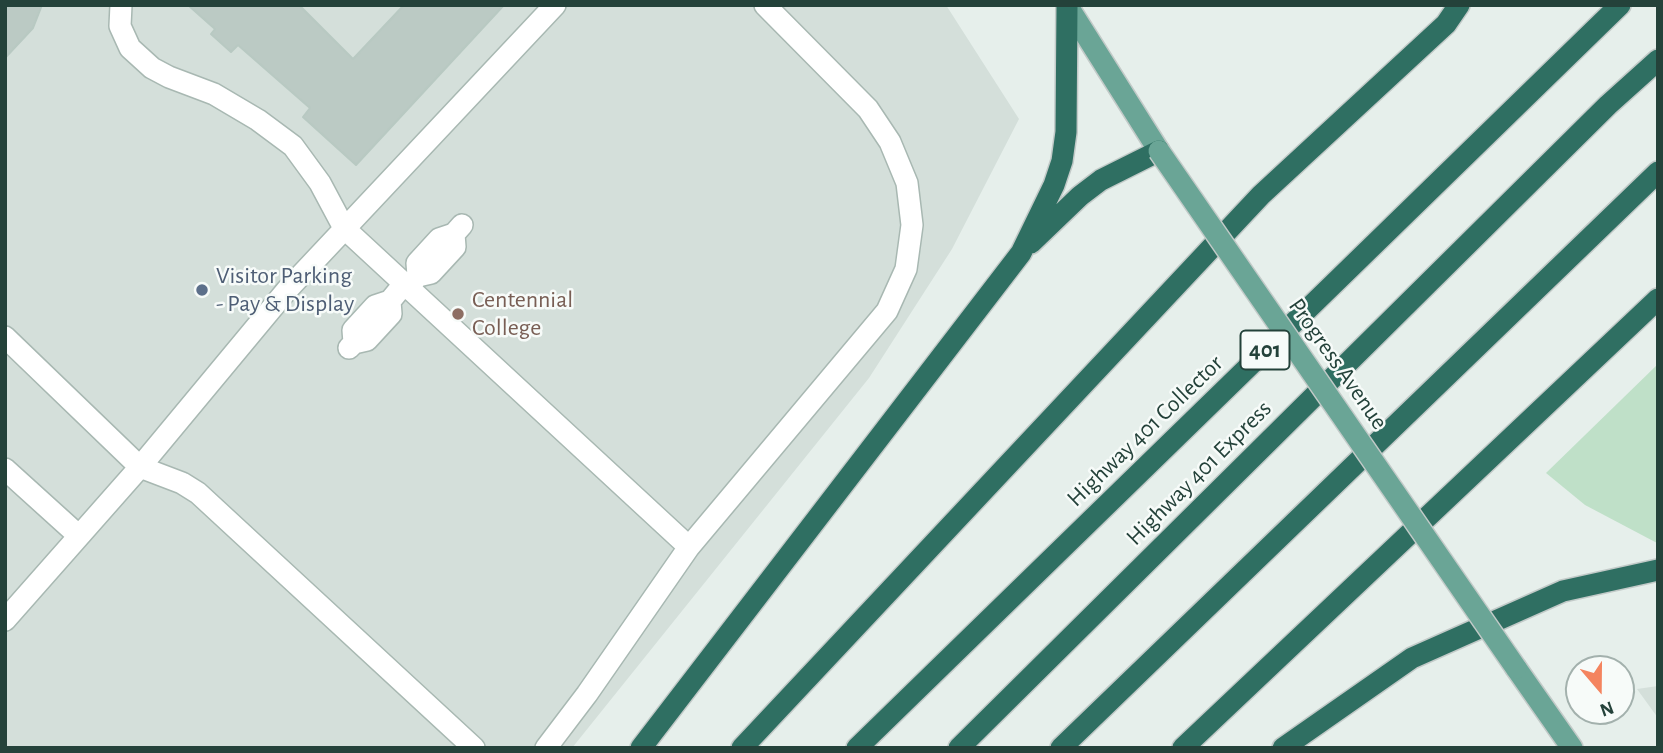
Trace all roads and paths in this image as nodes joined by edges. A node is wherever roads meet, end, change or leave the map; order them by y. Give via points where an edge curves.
1 (121, 5) edge
2 (555, 5) edge
3 (765, 5) edge
4 (1067, 5) edge
5 (1459, 5) edge
6 (1620, 5) edge
7 (1658, 60) edge
8 (1159, 151) junction
9 (1658, 172) edge
10 (344, 228) junction
11 (459, 229) dead end
12 (1021, 253) junction
13 (410, 283) junction
14 (1658, 299) edge
15 (5, 338) edge
16 (352, 346) dead end
17 (140, 467) junction
18 (5, 469) edge
19 (79, 536) junction
20 (689, 547) junction
21 (1658, 570) edge
22 (5, 620) edge
23 (474, 748) edge
24 (546, 748) edge
25 (640, 748) edge
26 (742, 748) edge
27 (857, 748) edge
28 (959, 748) edge
29 (1061, 748) edge
30 (1184, 748) edge
31 (1283, 748) edge
32 (1572, 748) edge

1 - 10 lane via 120,26 130,48 152,68 214,94 293,146
2 - 10 lane
3 - 20 lane via 868,109 890,142 907,183 912,225 906,269 887,311
4 - 8 main road, Progress Avenue
4 - 12 highway via 1062,162
5 - 26 highway via 1446,24 1261,195
6 - 27 highway, Highway 401 Collector / 401
7 - 28 highway, Highway 401 Express / 401
8 - 12 highway via 1101,180
8 - 32 main road, Progress Avenue, bridge
9 - 29 highway
10 - 13 lane
10 - 17 lane
11 - 13 lane via 439,239 417,262
12 - 25 highway
13 - 16 lane via 390,301 375,306 353,330
13 - 20 lane
14 - 30 highway
15 - 17 lane
17 - 19 lane
17 - 23 lane via 198,494
18 - 19 lane
19 - 22 lane
20 - 24 lane
21 - 31 highway via 1563,591 1412,658

